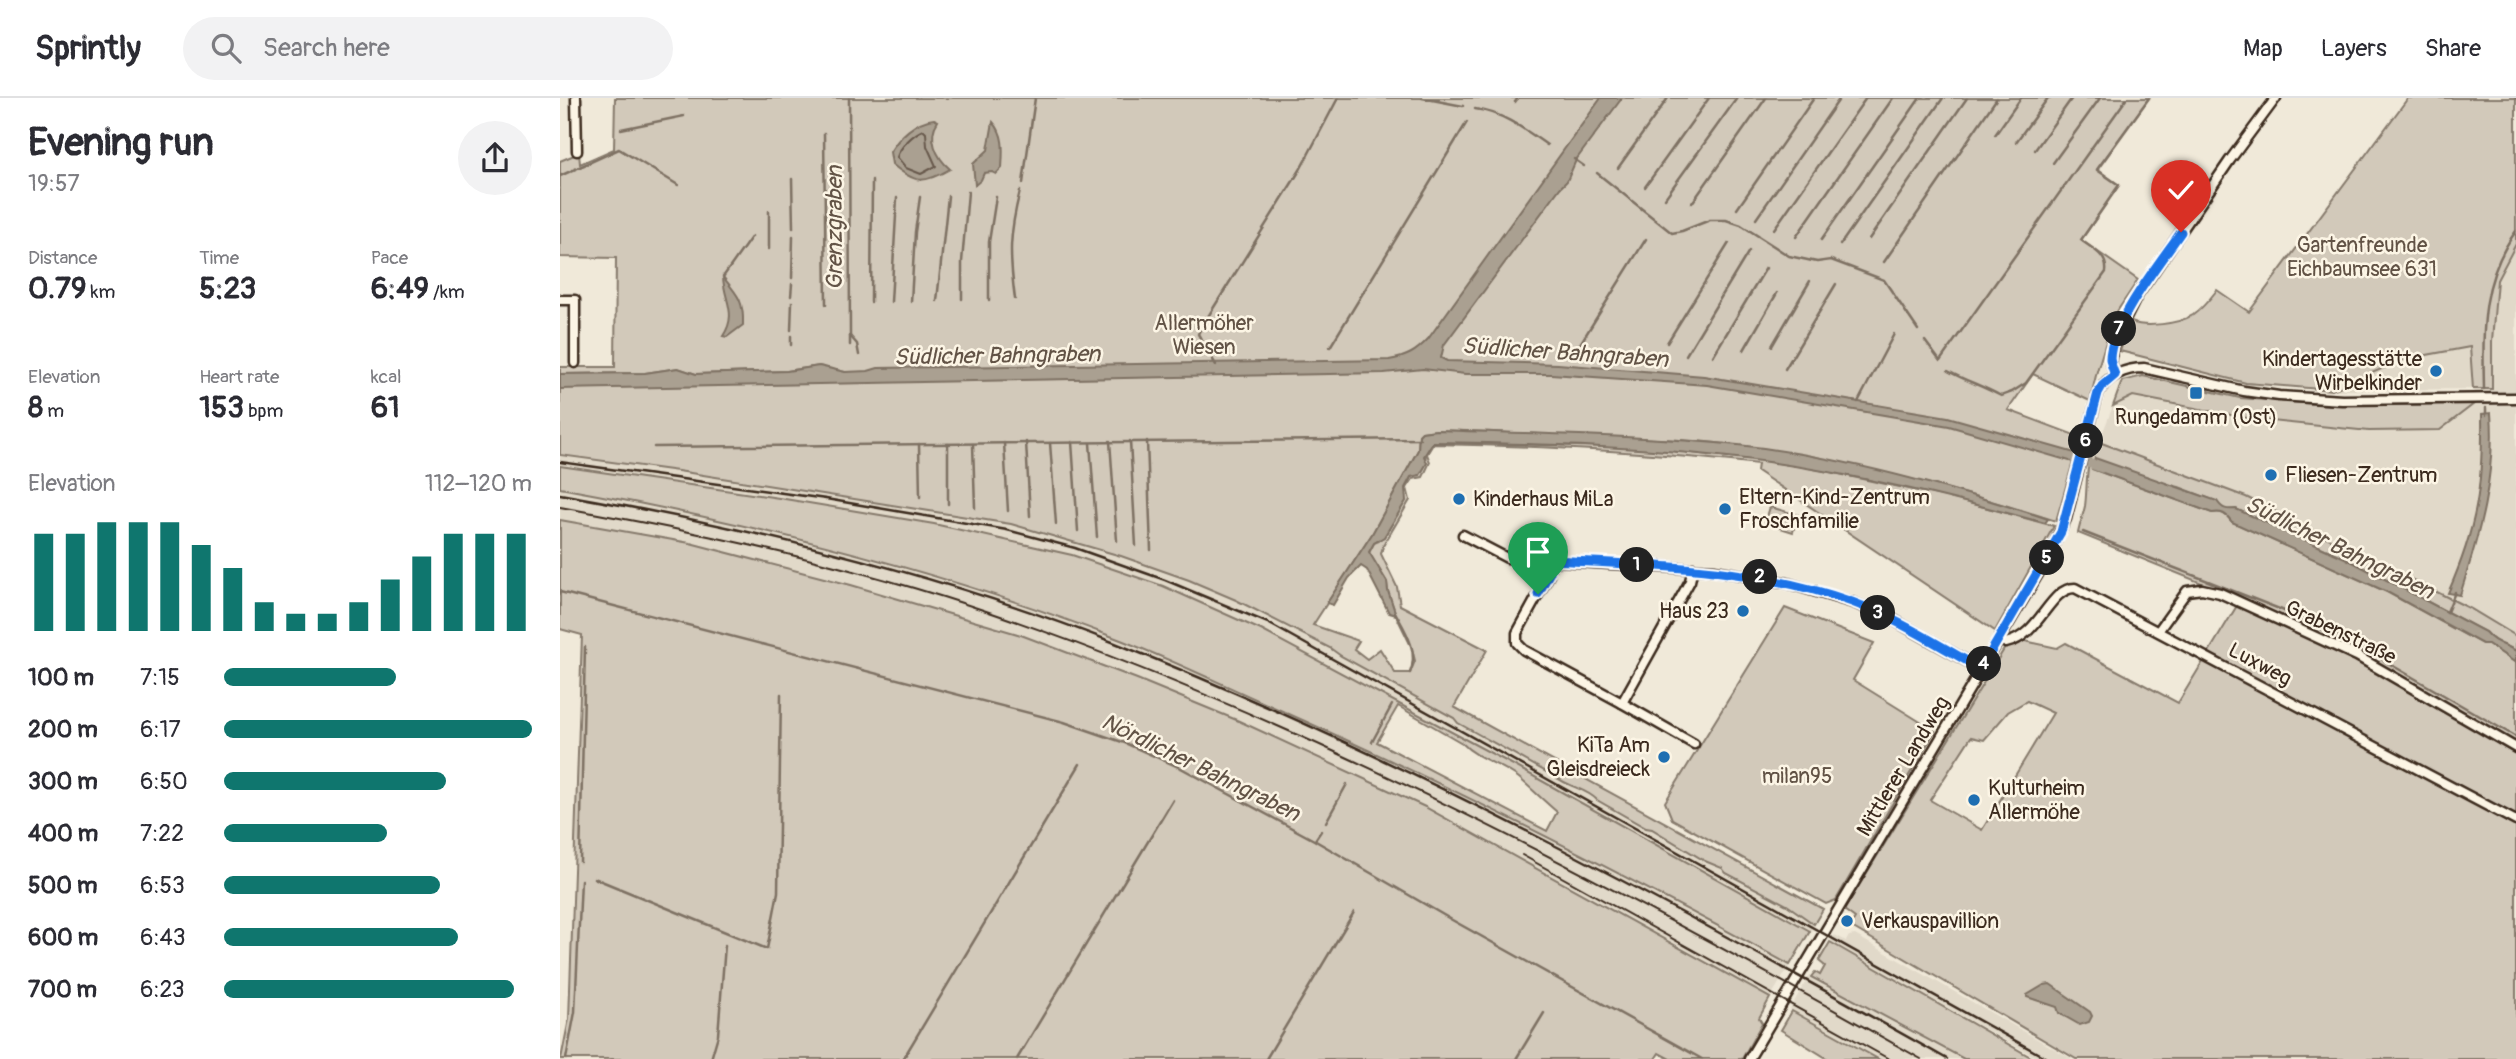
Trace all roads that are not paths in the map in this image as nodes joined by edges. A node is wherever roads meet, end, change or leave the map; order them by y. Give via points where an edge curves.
1 (576, 98) edge
2 (2276, 98) edge
3 (577, 150) dead end
4 (560, 300) edge
5 (575, 363) dead end
6 (2115, 375) junction
7 (2516, 398) edge
8 (1463, 535) dead end
9 (1550, 560) junction
10 (1693, 568) junction
11 (2159, 630) junction
12 (1999, 639) junction
13 (1981, 669) junction
14 (1622, 703) junction
15 (1694, 744) dead end
16 (2516, 748) edge
17 (2516, 821) edge
18 (1749, 1059) edge

1 - 3 street
2 - 6 street via 2133,304 2112,349 2110,363
4 - 5 street via 575,300
6 - 7 street via 2148,368 2244,391 2313,399
6 - 12 street, Mittlerer Landweg via 2102,386 2094,404 2061,532
8 - 9 street via 1507,558
9 - 10 street
9 - 14 street via 1550,572 1517,631 1516,641 1524,650
10 - 13 street via 1787,583 1854,603 1905,625
10 - 14 street
11 - 12 street, Luxweg via 2070,588 2062,591 2022,638 2006,643
11 - 16 street, Grabenstraße via 2187,591 2220,593 2357,656
11 - 17 street, Luxweg
12 - 13 street, Mittlerer Landweg
13 - 18 street, Mittlerer Landweg
14 - 15 street

